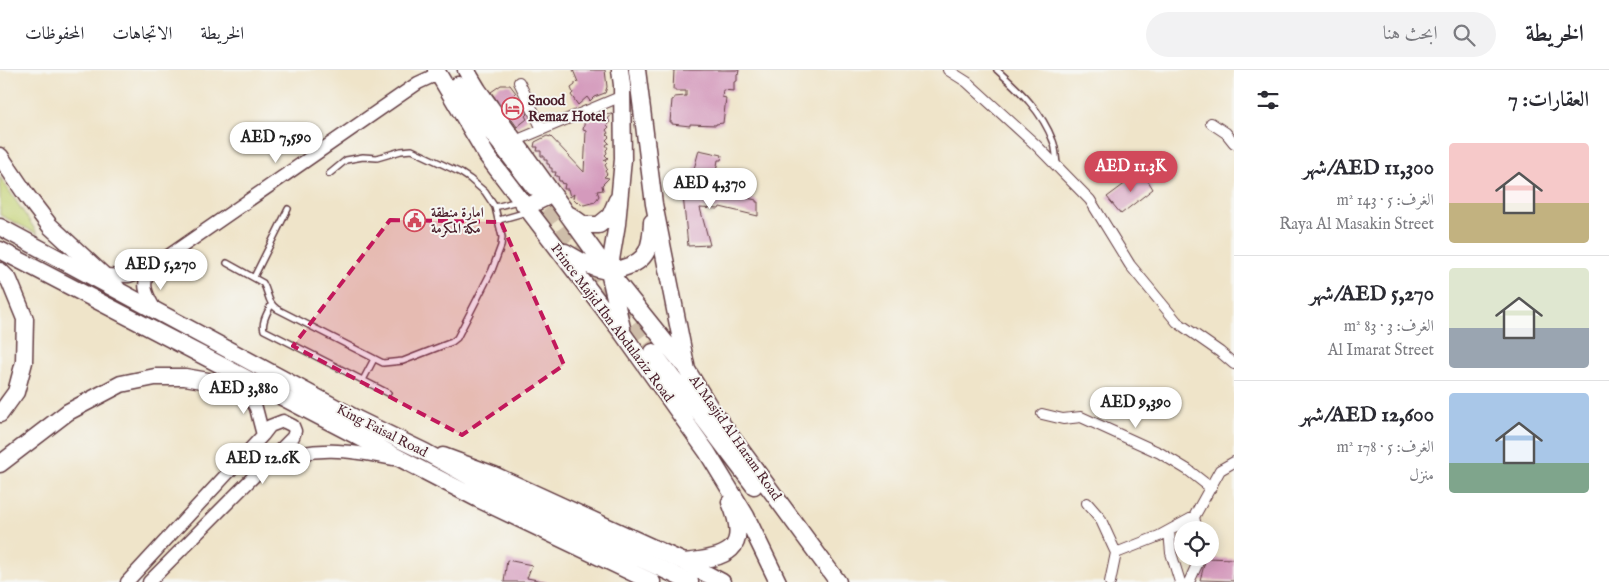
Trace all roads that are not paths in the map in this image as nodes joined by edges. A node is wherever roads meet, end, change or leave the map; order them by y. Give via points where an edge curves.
1 (466, 70) edge
2 (620, 70) edge
3 (637, 70) edge
4 (948, 70) edge
5 (997, 70) edge
6 (438, 72) edge
7 (519, 82) dead end
8 (622, 96) junction
9 (1211, 123) dead end
10 (542, 130) junction
11 (515, 141) junction
12 (1234, 144) edge
13 (0, 156) edge
14 (1058, 167) junction
15 (329, 174) dead end
16 (534, 187) tunnel mouth
17 (553, 194) junction
18 (620, 194) junction
19 (654, 204) junction
20 (525, 206) junction
21 (495, 207) junction
22 (288, 209) dead end
23 (565, 211) junction
24 (499, 220) junction
25 (0, 227) edge
26 (557, 247) junction
27 (0, 250) edge
28 (227, 263) dead end
29 (151, 268) junction
30 (0, 271) edge
31 (609, 272) junction
32 (104, 275) junction
33 (254, 277) junction
34 (123, 294) junction
35 (271, 305) junction
36 (156, 312) junction
37 (623, 334) junction
38 (654, 352) tunnel mouth
39 (374, 359) junction
40 (1234, 364) edge
41 (687, 370) junction
42 (363, 380) junction
43 (244, 387) junction
44 (270, 392) junction
45 (388, 393) dead end
46 (0, 414) edge
47 (1042, 414) dead end
48 (263, 435) junction
49 (403, 441) junction
50 (707, 452) junction
51 (403, 461) junction
52 (1234, 462) edge
53 (0, 464) edge
54 (264, 465) junction
55 (1211, 488) junction
56 (1087, 503) dead end
57 (1194, 517) junction
58 (1195, 521) edge
59 (1169, 531) junction
60 (1116, 553) junction
61 (684, 562) junction
62 (1196, 566) edge
63 (126, 582) edge
64 (149, 582) edge
65 (652, 582) edge
66 (690, 582) edge
67 (722, 582) edge
68 (778, 582) edge
69 (833, 582) edge
70 (838, 582) edge
71 (1110, 582) edge
72 (1180, 582) edge
73 (1189, 582) edge

1 - 11 main road
2 - 8 main road
3 - 19 main road, Al Masjid Al Haram Road
4 - 14 street via 968,82
5 - 14 lane via 1024,95 1039,115 1053,141
6 - 16 main road via 467,101
6 - 20 main road, Prince Majid Ibn Abdulaziz Road via 487,156
6 - 29 street
7 - 10 street
8 - 10 street
8 - 18 main road
9 - 12 street via 1226,133
10 - 11 street
11 - 17 main road
13 - 32 main road via 50,226
14 - 40 street via 1090,200 1130,265 1177,322
15 - 21 lane via 346,160 377,158 412,150 470,179 485,192
17 - 20 main road
17 - 23 main road
18 - 23 main road via 610,216 599,225 584,225
18 - 31 main road
19 - 31 main road via 651,244 643,257 630,266
19 - 41 main road, Al Masjid Al Haram Road
20 - 21 lane
20 - 24 lane
20 - 26 main road, Prince Majid Ibn Abdulaziz Road
21 - 24 lane
22 - 33 lane
23 - 31 main road
24 - 39 lane via 502,237 498,256 457,338 403,361 383,363
25 - 34 main road, King Faisal Road
26 - 31 main road via 580,261
26 - 37 main road, Prince Majid Ibn Abdulaziz Road
27 - 44 main road, King Faisal Road
28 - 33 lane
29 - 32 street via 129,276
29 - 36 street via 144,289
30 - 46 main road via 10,280 25,320 24,362 16,392
31 - 37 main road
31 - 41 main road
32 - 34 main road
33 - 35 lane via 263,283
34 - 36 main road, King Faisal Road
35 - 39 lane
35 - 42 lane via 264,330
36 - 49 main road, King Faisal Road
37 - 50 main road, Prince Majid Ibn Abdulaziz Road
38 - 69 main road via 754,486
39 - 42 lane
41 - 70 main road, Al Masjid Al Haram Road via 711,409
42 - 45 lane
43 - 44 main road
43 - 48 street via 256,408
43 - 53 main road via 185,377 156,377 121,384 68,412
44 - 51 main road, King Faisal Road
47 - 55 street via 1063,419 1081,417 1160,453
48 - 54 street via 270,426 283,421 293,426 295,431 293,437
48 - 63 street
49 - 61 main road via 494,475
49 - 66 main road, King Faisal Road via 492,489
50 - 61 main road via 734,511 738,530 735,544 727,553 709,560
50 - 68 main road, Prince Majid Ibn Abdulaziz Road via 746,516
51 - 54 street via 335,450 286,456
51 - 65 main road, King Faisal Road
52 - 55 street via 1220,470
54 - 64 street
55 - 57 street
56 - 60 street via 1100,518
57 - 58 street
57 - 59 street
59 - 60 street
59 - 72 street via 1171,553
60 - 71 street
61 - 67 main road
62 - 73 street

